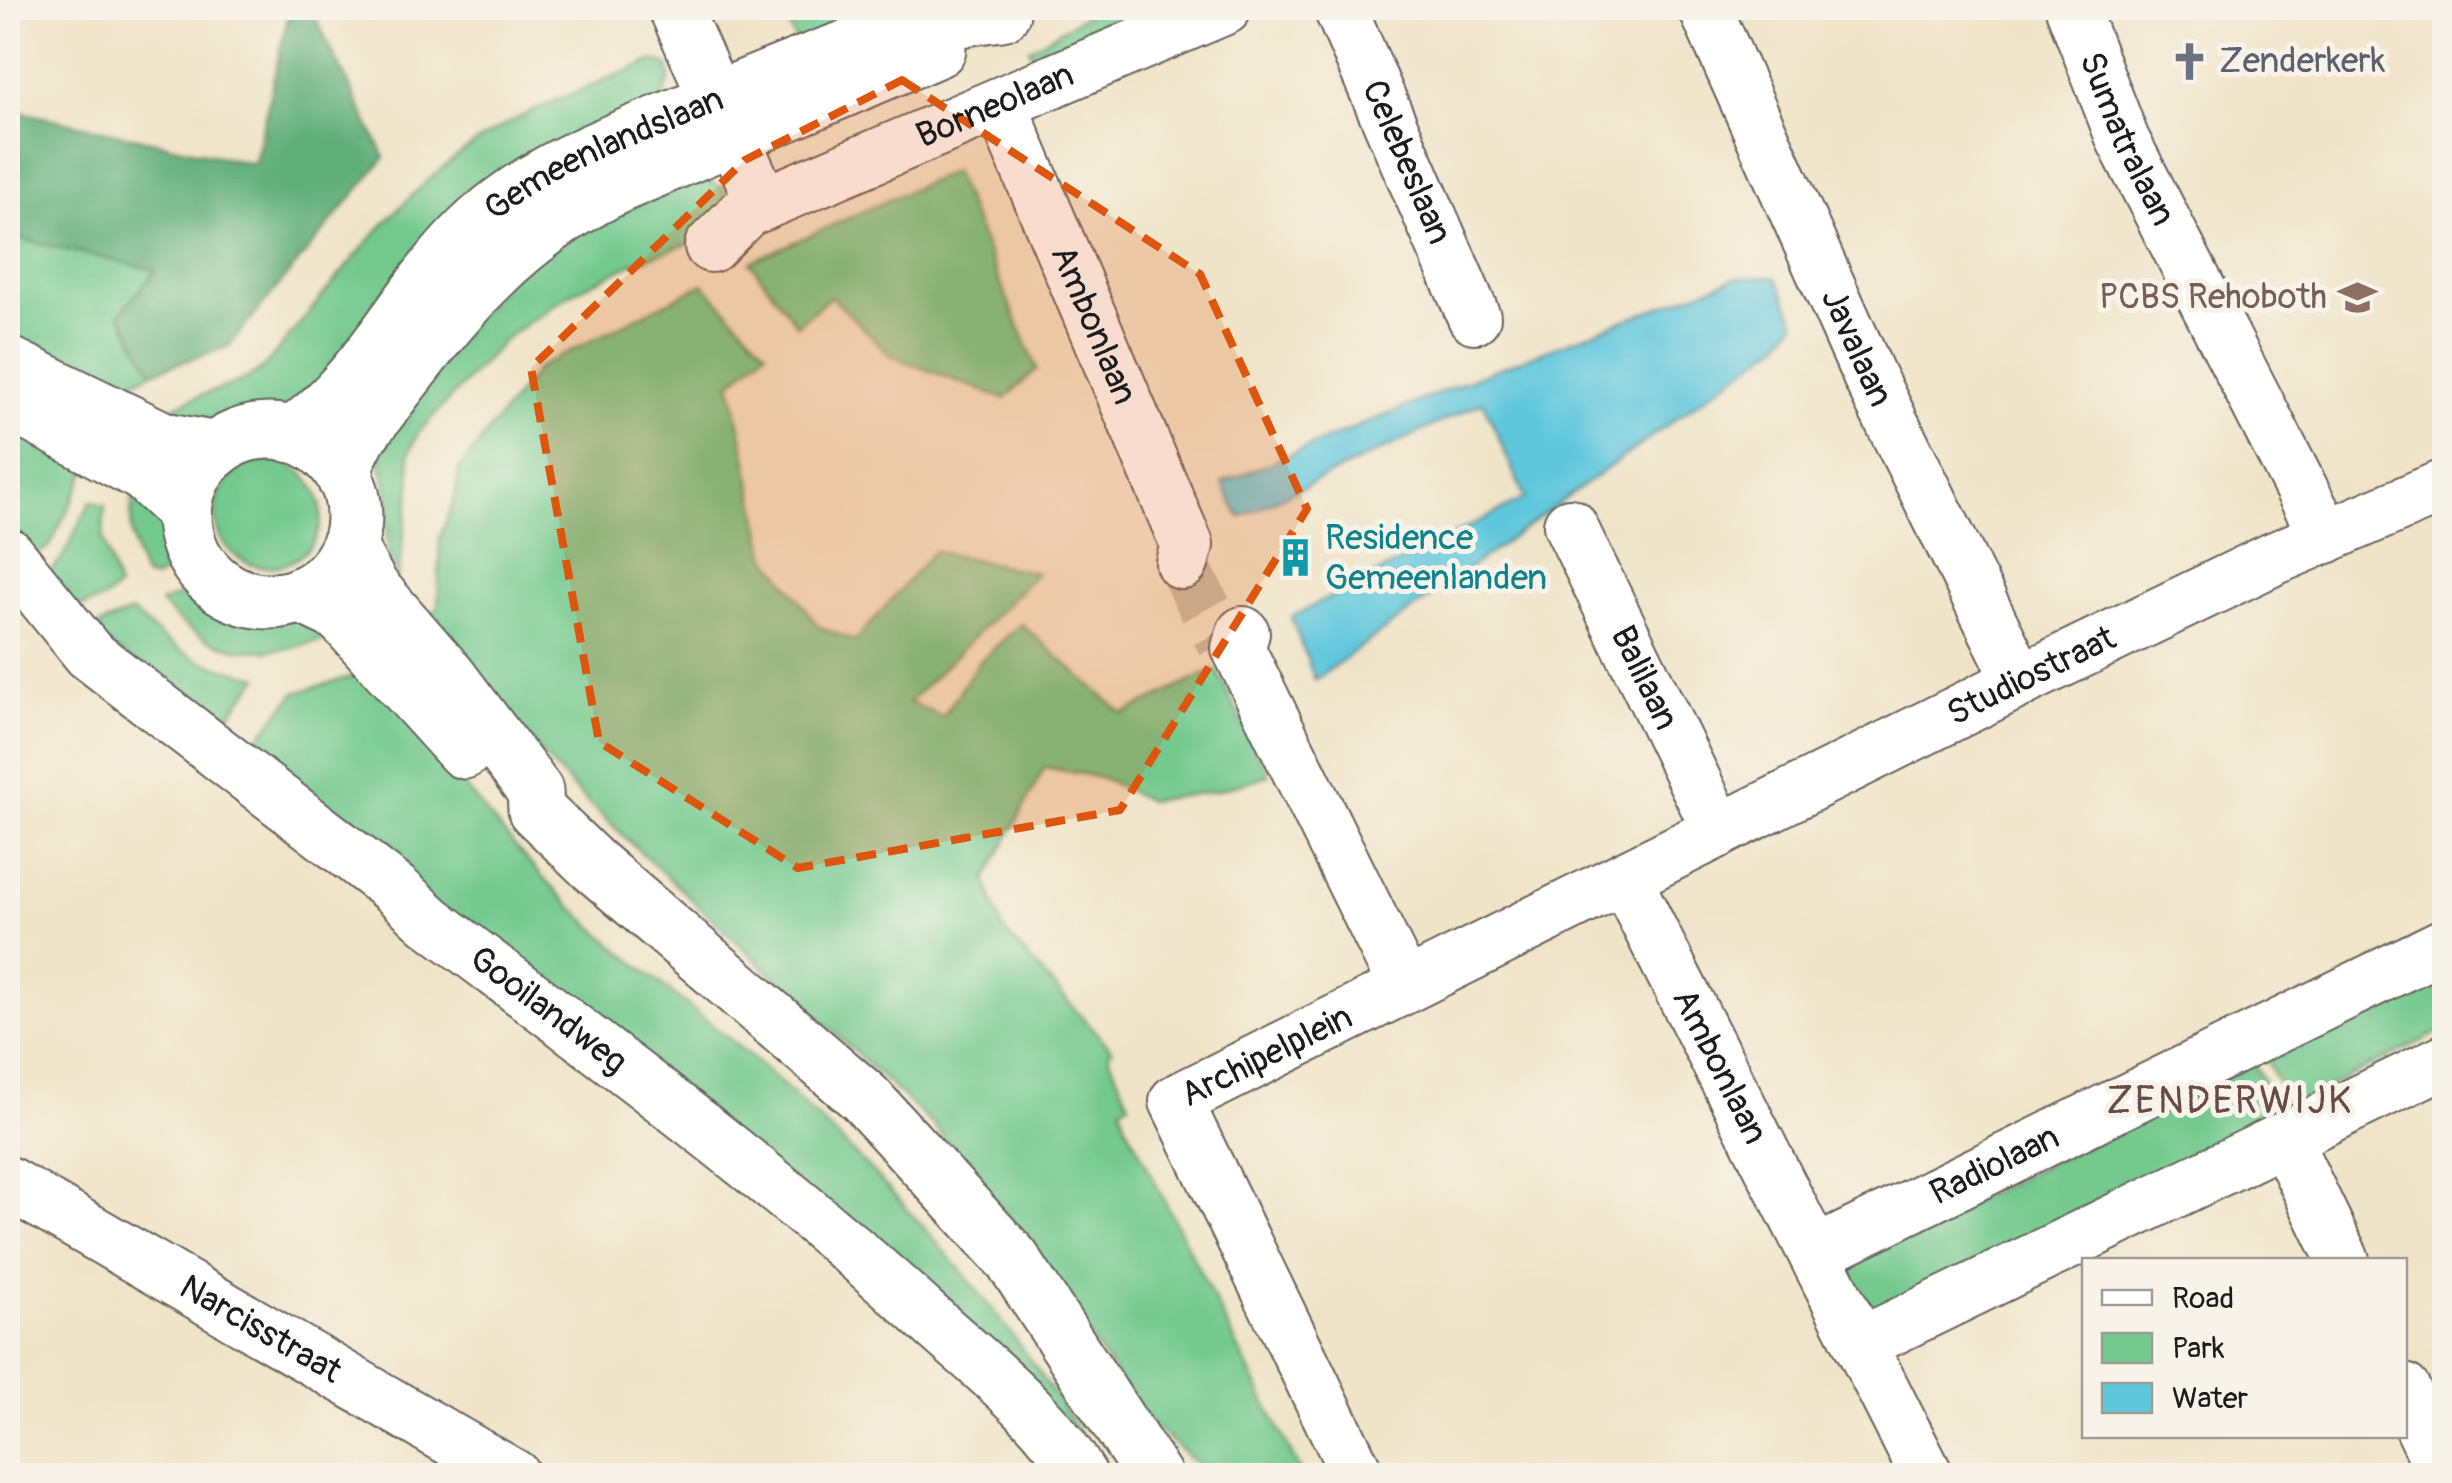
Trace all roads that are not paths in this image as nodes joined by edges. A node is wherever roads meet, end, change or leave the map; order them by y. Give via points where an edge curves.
1 (675, 8) edge
2 (1226, 8) edge
3 (1340, 8) edge
4 (1705, 8) edge
5 (2072, 8) edge
6 (1009, 10) edge
7 (1000, 104) junction
8 (724, 119) junction
9 (763, 204) junction
10 (711, 246) dead end
11 (1474, 317) dead end
12 (8, 364) edge
13 (8, 402) edge
14 (292, 435) junction
15 (216, 450) junction
16 (345, 479) junction
17 (2444, 486) edge
18 (184, 511) junction
19 (1570, 525) dead end
20 (2326, 538) junction
21 (348, 546) junction
22 (8, 554) edge
23 (1191, 554) tunnel mouth
24 (300, 595) junction
25 (26, 612) edge
26 (1235, 641) tunnel mouth
27 (2020, 681) junction
28 (536, 810) junction
29 (1720, 832) junction
30 (1624, 879) junction
31 (2444, 945) edge
32 (1405, 987) junction
33 (2444, 1060) edge
34 (2285, 1140) junction
35 (8, 1183) edge
36 (1814, 1253) junction
37 (2342, 1258) edge
38 (1860, 1344) junction
39 (2407, 1396) edge
40 (2444, 1474) edge
41 (514, 1476) edge
42 (1081, 1476) edge
43 (1154, 1476) edge
44 (1358, 1476) edge
45 (1927, 1476) edge

1 - 8 street
2 - 7 street, Borneolaan
3 - 11 street, Celebeslaan
4 - 27 street, Javalaan via 1869,376
5 - 20 street, Sumatralaan via 2123,140
6 - 8 main road, Gemeenlandslaan via 844,46
7 - 9 street, Borneolaan
7 - 23 street, Ambonlaan
8 - 9 street
8 - 14 main road, Gemeenlandslaan via 560,165 507,197 459,242 325,409
8 - 16 main road, Gemeenlandslaan via 518,246 468,296 359,436
9 - 10 street, Borneolaan
12 - 15 main road via 164,440
13 - 18 main road via 144,474
14 - 15 main road via 260,432
14 - 16 main road via 323,451
15 - 18 main road via 194,477
16 - 21 main road via 353,506
17 - 20 street, Studiostraat
18 - 24 main road via 194,557 216,583 248,599
19 - 29 street, Balilaan
20 - 27 street, Studiostraat
21 - 24 main road via 330,576
21 - 28 main road via 371,587 450,676 535,791
22 - 25 street, Gooilandweg
24 - 28 main road via 340,614 517,810
25 - 42 street, Gooilandweg via 671,1103 882,1276 1057,1436
26 - 32 street
27 - 29 street, Studiostraat
28 - 43 main road via 878,1113 1012,1260
29 - 30 street, Studiostraat
30 - 32 street, Archipelplein
30 - 36 street, Ambonlaan
31 - 36 street, Radiolaan
32 - 44 street, Archipelplein via 1176,1101
33 - 34 street
34 - 37 street
34 - 38 street
35 - 41 street, Narcisstraat
36 - 38 street, Ambonlaan
38 - 45 street, Ambonlaan
39 - 40 street

